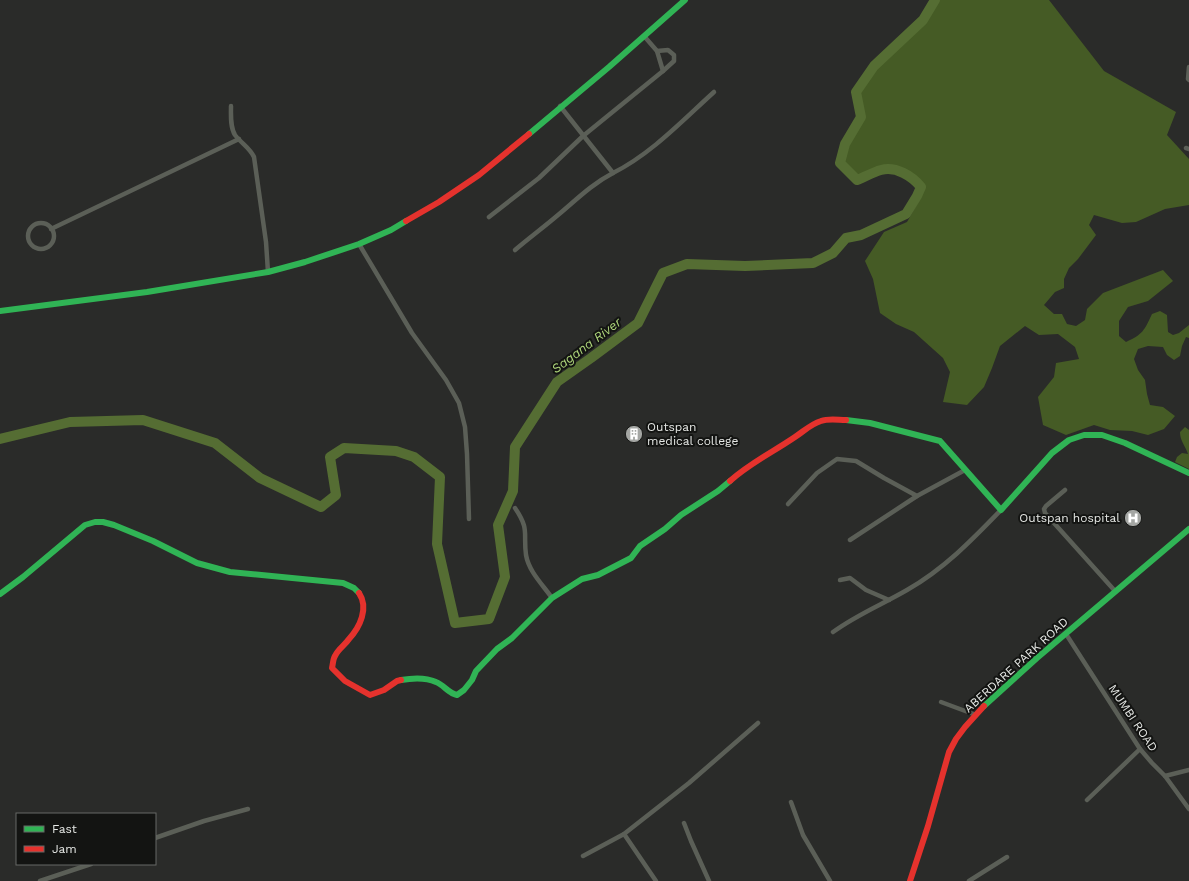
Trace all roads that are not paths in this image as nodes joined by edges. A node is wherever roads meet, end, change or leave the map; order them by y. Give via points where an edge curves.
1 (685, 0) edge
2 (644, 36) junction
3 (657, 51) junction
4 (1189, 68) edge
5 (663, 71) junction
6 (1189, 80) edge
7 (714, 92) dead end
8 (231, 106) dead end
9 (560, 106) junction
10 (583, 136) junction
11 (239, 139) junction
12 (613, 173) junction
13 (489, 217) dead end
14 (51, 229) junction
15 (359, 244) junction
16 (515, 250) dead end
17 (268, 272) junction
18 (0, 311) edge
19 (965, 470) junction
20 (1189, 474) edge
21 (1065, 490) dead end
22 (917, 496) junction
23 (788, 504) dead end
24 (515, 508) dead end
25 (1001, 510) junction
26 (468, 519) dead end
27 (1189, 529) edge
28 (850, 540) dead end
29 (840, 580) dead end
30 (1115, 591) junction
31 (0, 594) edge
32 (552, 598) junction
33 (889, 600) junction
34 (833, 632) dead end
35 (1066, 634) junction
36 (941, 702) dead end
37 (976, 715) junction
38 (758, 723) dead end
39 (1140, 749) junction
40 (1189, 770) edge
41 (1165, 776) junction
42 (1087, 800) dead end
43 (791, 802) dead end
44 (248, 809) dead end
45 (1189, 809) edge
46 (684, 823) dead end
47 (624, 834) junction
48 (156, 838) edge
49 (583, 856) dead end
50 (1007, 857) dead end
51 (88, 865) edge
52 (40, 881) edge
53 (656, 881) edge
54 (709, 881) edge
55 (830, 881) edge
56 (910, 881) edge
57 (969, 881) edge

1 - 2 street
2 - 3 street
2 - 9 street
3 - 5 street
3 - 5 street via 668,50 674,55 674,61
4 - 6 street
5 - 10 street
7 - 12 street via 656,144 624,168
8 - 11 street via 233,129
9 - 10 street
9 - 15 street via 460,188 392,230
10 - 12 street
10 - 13 street via 539,178
11 - 14 street
11 - 17 street via 254,157
12 - 16 street via 580,195
14 - 14 street via 40,224 32,227 28,234 32,245 43,249 50,245 54,237
15 - 17 street
15 - 26 street via 459,403 465,427
17 - 18 street via 147,292
19 - 22 street
19 - 25 street
19 - 32 street via 940,441 870,423 823,420 812,424 741,471 718,491 640,546 631,558 582,580
20 - 25 street via 1125,443 1102,435 1084,435 1069,440 1052,453
21 - 30 street via 1046,506 1045,513
22 - 23 street via 856,461 837,459 817,473
22 - 28 street
24 - 32 street via 522,518 526,531 526,556 529,564
25 - 33 street via 954,557 908,590
27 - 30 street, ABERDARE PARK ROAD
29 - 33 street via 850,578 866,590
30 - 35 street, ABERDARE PARK ROAD
31 - 32 street via 85,525 95,522 114,525 197,563 230,572 343,583 357,590 364,604 364,612 352,637 335,656 332,668 343,682 370,695 384,690 397,681 410,678 436,682 457,695 464,690 476,671 497,649 512,638
33 - 34 street
35 - 37 street, ABERDARE PARK ROAD
35 - 39 street, MUMBI ROAD
36 - 37 street
37 - 56 street, ABERDARE PARK ROAD via 956,739 949,752
38 - 47 street via 689,783
39 - 41 street, MUMBI ROAD
39 - 42 street
40 - 41 street
41 - 45 street, MUMBI ROAD
43 - 55 street via 803,835
44 - 48 street
46 - 54 street
47 - 49 street
47 - 53 street
50 - 57 street
51 - 52 street

